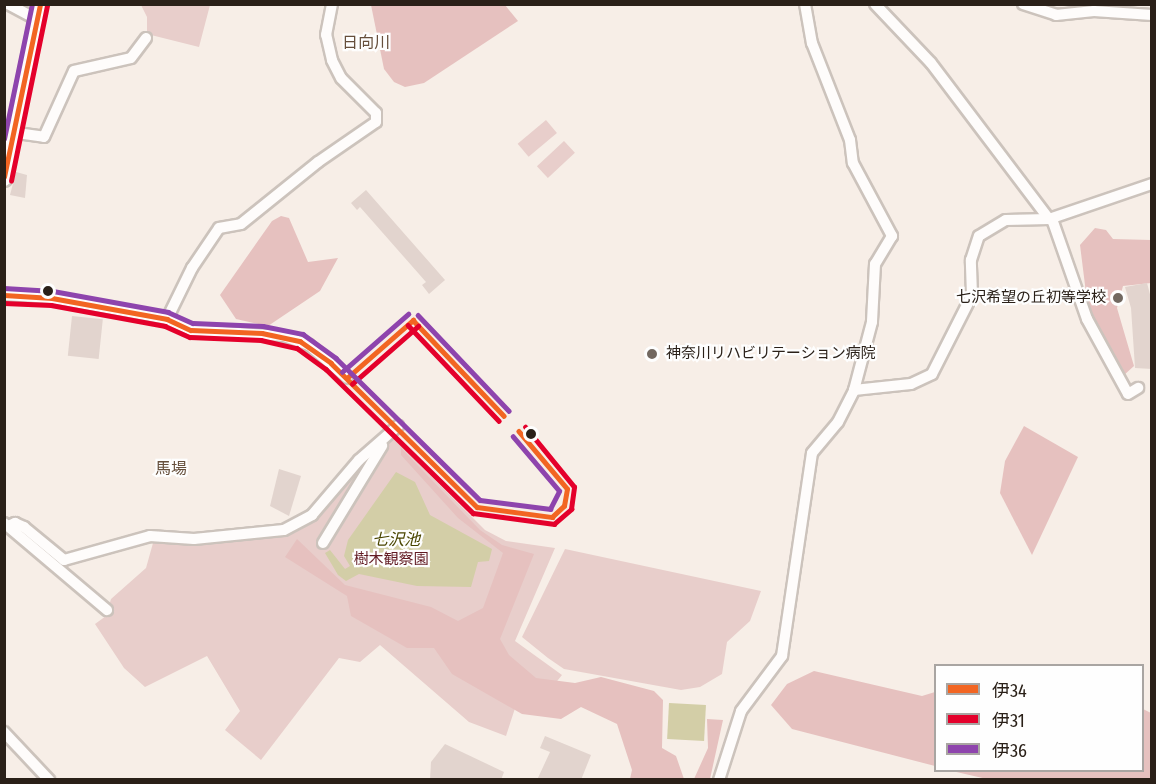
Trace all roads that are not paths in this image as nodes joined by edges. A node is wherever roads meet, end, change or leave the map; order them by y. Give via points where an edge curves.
1 (8, 4) edge
2 (40, 4) edge
3 (332, 4) edge
4 (805, 4) edge
5 (875, 4) edge
6 (1023, 4) edge
7 (1152, 15) edge
8 (36, 19) junction
9 (146, 38) dead end
10 (17, 133) junction
11 (4, 179) edge
12 (1152, 184) edge
13 (1051, 219) junction
14 (4, 295) edge
15 (167, 320) junction
16 (347, 378) dead end
17 (1138, 388) dead end
18 (854, 390) junction
19 (398, 426) dead end
20 (387, 438) junction
21 (6, 525) edge
22 (323, 543) dead end
23 (107, 610) dead end
24 (4, 732) edge
25 (49, 780) edge
26 (719, 780) edge

1 - 8 street
2 - 8 main road
3 - 15 street via 326,35 332,60 340,78 376,113 376,122 318,162 241,224 219,228 192,268
4 - 18 street via 812,43 850,140 853,163 892,236 874,264 872,322
5 - 13 street via 931,63
6 - 7 street via 1056,15 1094,11
8 - 10 main road
9 - 10 street via 131,58 74,71 44,137
10 - 11 main road
12 - 13 street
13 - 17 street via 1087,319 1128,394
13 - 18 street via 1006,220 979,236 971,260 972,295 932,374 911,384
14 - 15 street via 52,298
15 - 16 street via 191,330 262,333 300,341
18 - 26 street via 838,422 812,453 782,656 741,711
19 - 20 street
20 - 21 street via 359,460 312,515 284,530 194,539 150,537 64,560 24,527
20 - 22 street
21 - 23 street
24 - 25 street

